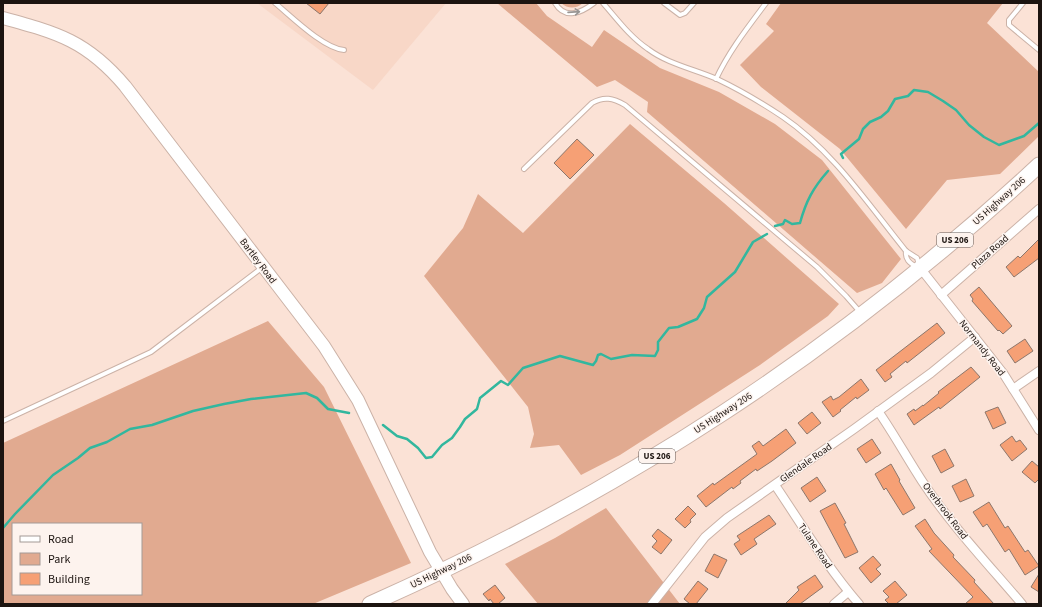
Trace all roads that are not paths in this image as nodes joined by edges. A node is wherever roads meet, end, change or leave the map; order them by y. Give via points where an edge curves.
1 (275, 3) edge
2 (555, 3) edge
3 (594, 3) edge
4 (603, 3) edge
5 (664, 3) edge
6 (694, 3) edge
7 (766, 3) edge
8 (1023, 3) edge
9 (3, 18) edge
10 (344, 50) dead end
11 (1039, 50) edge
12 (716, 79) junction
13 (1039, 165) edge
14 (524, 169) dead end
15 (1039, 208) edge
16 (906, 251) junction
17 (263, 267) junction
18 (920, 269) junction
19 (941, 295) junction
20 (863, 315) junction
21 (975, 337) junction
22 (1039, 371) edge
23 (1013, 389) junction
24 (878, 411) junction
25 (3, 421) edge
26 (1039, 430) edge
27 (774, 485) junction
28 (441, 572) junction
29 (848, 592) junction
30 (370, 604) edge
31 (463, 604) edge
32 (652, 604) edge
33 (834, 604) edge
34 (859, 604) edge
35 (1022, 604) edge

1 - 10 lane via 324,42 333,48
2 -> 3 lane via 560,10 570,14 579,13
4 - 12 lane via 632,36 648,49 670,61
5 - 6 lane via 680,15
7 - 12 lane via 745,30
8 - 11 lane via 1008,25
9 - 17 street, Bartley Road via 69,39 111,70 126,86
12 - 16 lane via 785,118 816,144 841,170
13 - 18 highway, US Highway 206 / US 206
14 - 20 lane via 592,103 608,98 616,100 817,267
15 - 19 street, Plaza Road
16 - 18 lane via 917,258
16 - 18 lane via 905,256 909,263
17 - 25 lane via 151,352
17 - 28 street, Bartley Road via 324,346 350,386
18 - 19 street, Normandy Road
18 - 20 highway, US Highway 206 / US 206
19 - 21 street, Normandy Road
20 - 28 highway, US Highway 206 / US 206 via 764,386 651,459 526,530
21 - 23 street, Normandy Road
21 - 24 street, Glendale Road
22 - 23 street
23 - 26 street, Normandy Road
24 - 27 street, Glendale Road
24 - 35 street, Overbrook Road via 944,511
27 - 29 street, Tulane Road
27 - 32 street, Glendale Road via 705,537
28 - 30 highway, US Highway 206 / US 206
28 - 31 street, Bartley Road
29 - 33 street
29 - 34 street, Tulane Road

